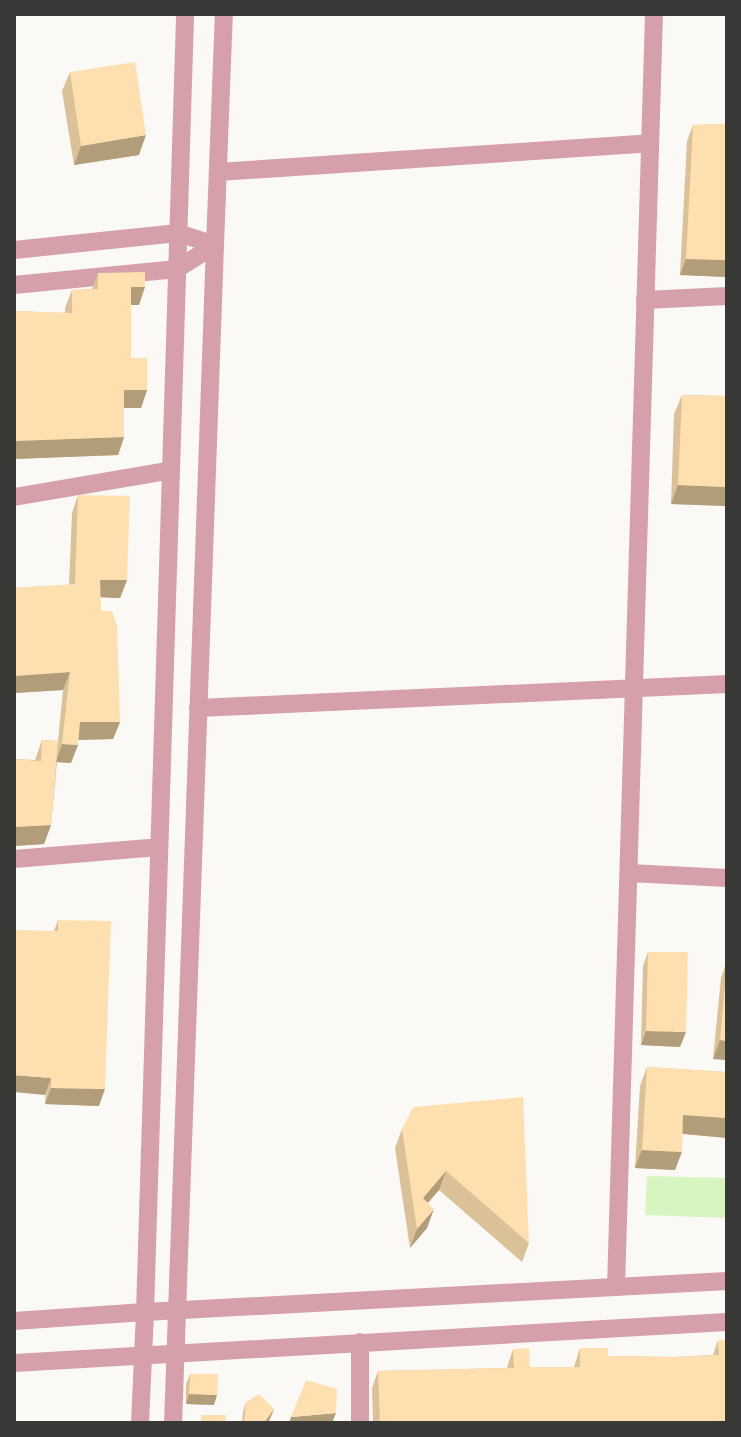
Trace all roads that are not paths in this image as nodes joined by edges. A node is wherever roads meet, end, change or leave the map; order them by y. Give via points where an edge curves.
1 (185, 14) edge
2 (224, 14) edge
3 (654, 14) edge
4 (650, 143) junction
5 (218, 172) junction
6 (178, 233) junction
7 (215, 245) junction
8 (14, 250) edge
9 (177, 269) junction
10 (14, 285) edge
11 (727, 296) edge
12 (645, 300) junction
13 (168, 471) junction
14 (14, 497) edge
15 (727, 684) edge
16 (634, 688) junction
17 (198, 708) junction
18 (159, 847) junction
19 (14, 859) edge
20 (629, 873) junction
21 (727, 878) edge
22 (727, 1281) edge
23 (616, 1287) junction
24 (177, 1310) junction
25 (145, 1312) junction
26 (14, 1321) edge
27 (727, 1322) edge
28 (360, 1342) junction
29 (176, 1352) junction
30 (143, 1354) junction
31 (14, 1363) edge
32 (140, 1423) edge
33 (173, 1423) edge
34 (360, 1423) edge

1 - 6 street
2 - 5 street
3 - 4 street
4 - 5 street
4 - 12 street
5 - 7 street
6 - 7 street
6 - 8 street
6 - 9 street
7 - 9 street
7 - 17 street
9 - 10 street
9 - 13 street
11 - 12 street
12 - 16 street
13 - 14 street
13 - 18 street
15 - 16 street
16 - 17 street
16 - 20 street
17 - 24 street
18 - 19 street
18 - 25 street
20 - 21 street
20 - 23 street
22 - 23 street
23 - 24 street
24 - 25 street
24 - 29 street
25 - 26 street
25 - 30 street
27 - 28 street
28 - 29 street
28 - 34 street
29 - 30 street
29 - 33 street
30 - 31 street
30 - 32 street

